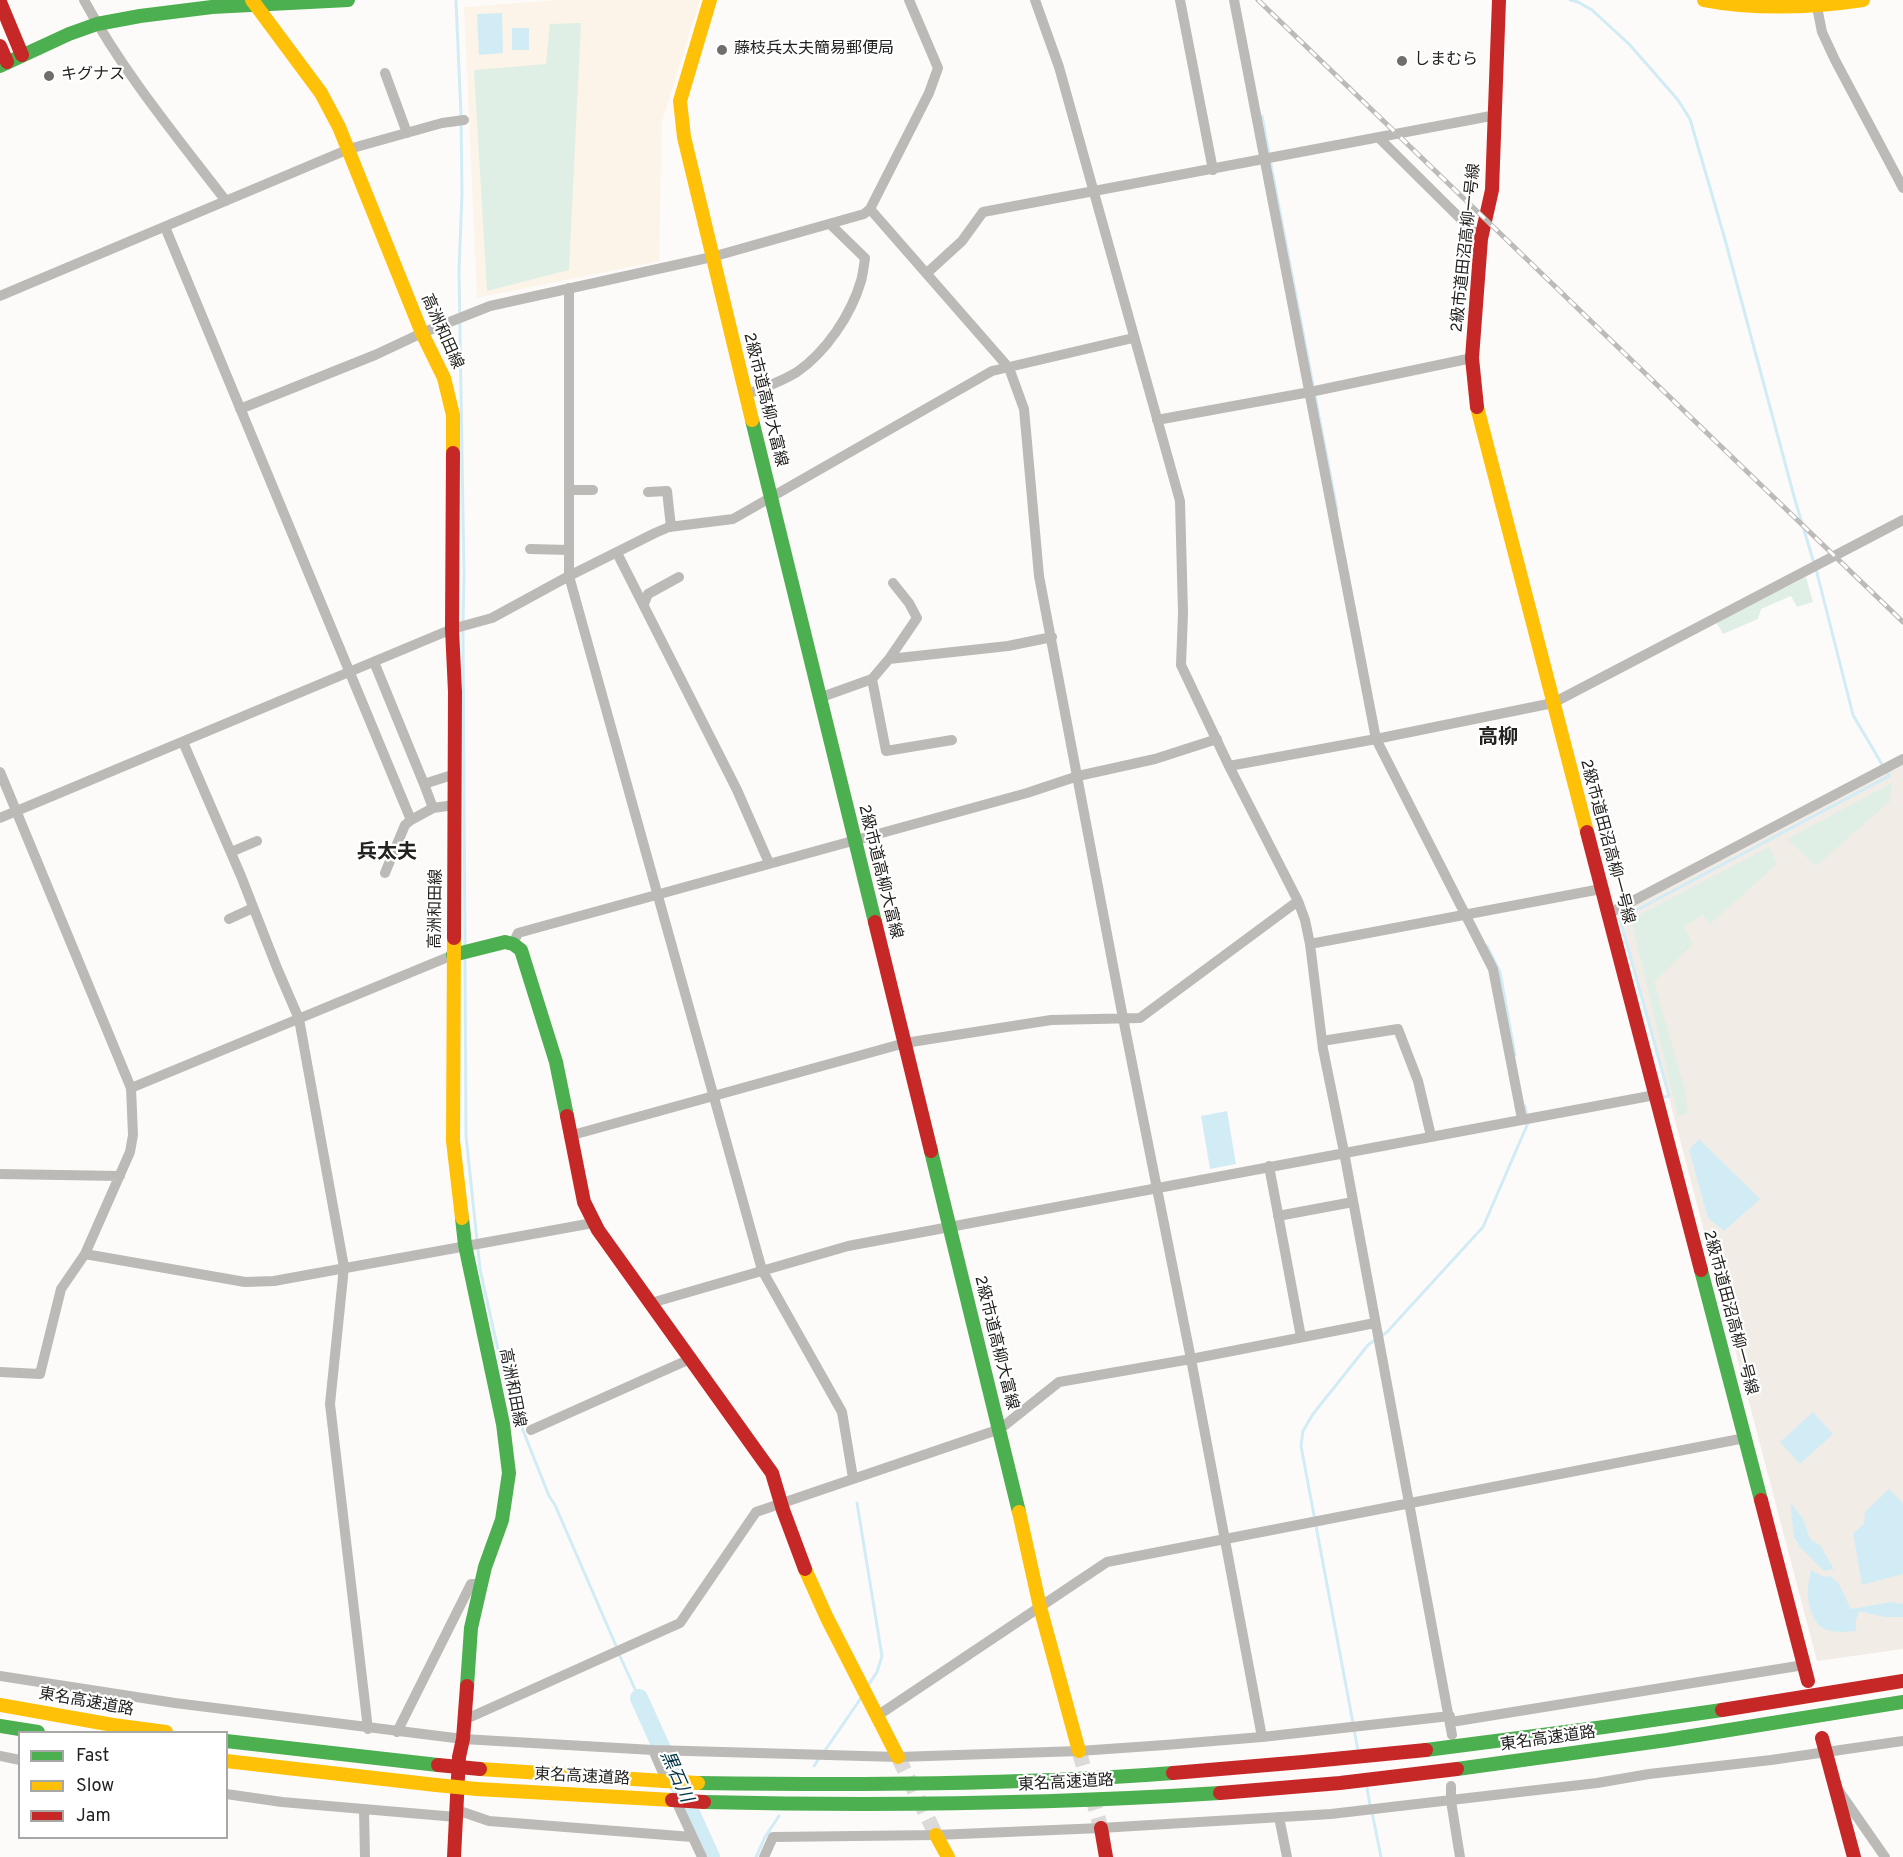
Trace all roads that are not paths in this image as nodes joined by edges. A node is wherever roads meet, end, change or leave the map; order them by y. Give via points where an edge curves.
1 (84, 0) edge
2 (348, 0) edge
3 (710, 0) edge
4 (909, 0) edge
5 (1035, 0) edge
6 (1180, 0) edge
7 (1234, 0) edge
8 (1499, 0) edge
9 (1863, 0) edge
10 (1711, 1) edge
11 (0, 2) edge
12 (254, 2) edge
13 (1785, 4) edge
14 (1817, 7) junction
15 (97, 24) junction
16 (0, 46) edge
17 (22, 55) junction
18 (3, 64) edge
19 (385, 73) dead end
20 (1496, 115) junction
21 (464, 120) dead end
22 (407, 133) junction
23 (1379, 138) junction
24 (349, 149) junction
25 (1265, 160) junction
26 (1213, 170) junction
27 (1903, 189) edge
28 (1095, 193) junction
29 (225, 201) junction
30 (870, 209) junction
31 (830, 224) junction
32 (165, 227) junction
33 (1481, 239) junction
34 (712, 256) junction
35 (927, 273) junction
36 (569, 288) junction
37 (0, 296) edge
38 (422, 333) junction
39 (1133, 338) junction
40 (1472, 358) junction
41 (1009, 368) junction
42 (1310, 392) junction
43 (746, 395) junction
44 (240, 409) junction
45 (1157, 420) junction
46 (569, 490) junction
47 (593, 490) dead end
48 (648, 492) dead end
49 (770, 499) junction
50 (1903, 520) edge
51 (671, 527) junction
52 (530, 549) dead end
53 (569, 550) junction
54 (617, 553) junction
55 (569, 576) junction
56 (680, 577) dead end
57 (893, 584) dead end
58 (644, 604) junction
59 (452, 629) junction
60 (1052, 637) junction
61 (890, 659) junction
62 (374, 662) junction
63 (350, 672) junction
64 (872, 679) junction
65 (819, 698) junction
66 (1553, 703) junction
67 (1217, 739) junction
68 (952, 740) dead end
69 (1376, 740) junction
70 (183, 742) junction
71 (1903, 759) edge
72 (1229, 766) junction
73 (0, 772) edge
74 (455, 774) junction
75 (1077, 776) junction
76 (424, 784) junction
77 (454, 805) junction
78 (433, 808) junction
79 (16, 811) junction
80 (0, 818) edge
81 (411, 820) junction
82 (855, 840) junction
83 (256, 841) dead end
84 (231, 852) junction
85 (769, 863) junction
86 (385, 873) dead end
87 (1601, 889) junction
88 (657, 895) junction
89 (1298, 901) junction
90 (254, 908) junction
91 (1464, 914) junction
92 (1608, 914) junction
93 (229, 920) dead end
94 (513, 944) junction
95 (1310, 944) junction
96 (453, 955) junction
97 (1122, 1018) junction
98 (299, 1019) junction
99 (1322, 1041) junction
100 (905, 1043) junction
101 (131, 1088) junction
102 (1655, 1095) junction
103 (714, 1096) junction
104 (1521, 1119) junction
105 (569, 1136) junction
106 (1431, 1136) junction
107 (1344, 1152) junction
108 (1269, 1166) junction
109 (0, 1174) edge
110 (120, 1176) junction
111 (1156, 1187) junction
112 (1353, 1202) junction
113 (1278, 1216) junction
114 (593, 1223) junction
115 (948, 1227) junction
116 (465, 1245) junction
117 (85, 1254) junction
118 (344, 1267) junction
119 (762, 1270) junction
120 (651, 1303) junction
121 (1375, 1323) junction
122 (1301, 1337) junction
123 (690, 1359) junction
124 (1191, 1359) junction
125 (0, 1372) edge
126 (1000, 1429) junction
127 (531, 1430) dead end
128 (1745, 1438) junction
129 (853, 1478) junction
130 (780, 1503) junction
131 (1410, 1504) junction
132 (1225, 1539) junction
133 (481, 1584) junction
134 (1040, 1607) junction
135 (1804, 1665) junction
136 (0, 1676) edge
137 (1809, 1681) dead end
138 (1903, 1682) edge
139 (1903, 1702) edge
140 (0, 1705) edge
141 (877, 1716) junction
142 (1450, 1719) junction
143 (464, 1720) junction
144 (0, 1726) edge
145 (368, 1729) junction
146 (32, 1731) edge
147 (158, 1731) edge
148 (398, 1732) junction
149 (1452, 1735) dead end
150 (1262, 1737) junction
151 (463, 1739) junction
152 (228, 1741) edge
153 (1903, 1741) edge
154 (1824, 1744) junction
155 (654, 1750) junction
156 (1079, 1751) junction
157 (0, 1756) edge
158 (898, 1758) junction
159 (18, 1760) edge
160 (228, 1761) edge
161 (1451, 1786) dead end
162 (1838, 1793) junction
163 (228, 1794) edge
164 (1451, 1801) junction
165 (364, 1810) junction
166 (457, 1814) junction
167 (1280, 1817) junction
168 (1101, 1828) junction
169 (936, 1835) junction
170 (692, 1837) junction
171 (365, 1857) edge
172 (454, 1857) edge
173 (702, 1857) edge
174 (764, 1857) edge
175 (948, 1857) edge
176 (1106, 1857) edge
177 (1287, 1857) edge
178 (1460, 1857) edge
179 (1854, 1857) edge
180 (1885, 1857) edge

1 - 15 street
2 - 12 main road
3 - 34 main road, 2級市道高柳大富線 via 680,101 684,137
4 - 30 street via 938,68
5 - 28 street via 1059,67
6 - 26 street
7 - 25 street
8 - 20 main road, 2級市道田沼高柳一号線
9 - 14 main road
10 - 13 main road via 1752,7
11 - 17 main road
12 - 15 main road
12 - 24 main road, 高洲和田線 via 321,93
13 - 14 main road
14 - 27 street via 1834,60
15 - 17 main road
15 - 29 street
16 - 18 main road
17 - 18 main road
19 - 22 street
20 - 23 street
20 - 33 main road, 2級市道田沼高柳一号線 via 1492,190
21 - 22 street
22 - 24 street
23 - 25 street
23 - 33 street
24 - 29 street
24 - 38 main road, 高洲和田線
25 - 26 street
25 - 42 street
26 - 28 street
28 - 35 street via 983,212 962,241
28 - 39 street
29 - 32 street
30 - 31 street
30 - 35 street
31 - 34 street
31 - 43 street via 865,258 851,305 815,357 797,372
32 - 37 street
32 - 44 street
33 - 40 main road, 2級市道田沼高柳一号線
34 - 36 street
34 - 43 main road, 2級市道高柳大富線
35 - 41 street
36 - 38 street via 490,306
36 - 46 street
38 - 44 street
38 - 59 main road, 高洲和田線 via 444,378 453,415
39 - 41 street
39 - 45 street
40 - 42 street
40 - 66 main road, 2級市道田沼高柳一号線 via 1479,418
41 - 49 street via 992,371
41 - 60 street via 1024,409 1039,576
42 - 45 street
42 - 69 street
43 - 49 main road, 2級市道高柳大富線
44 - 63 street
45 - 67 street via 1180,501 1181,665
46 - 47 street
46 - 53 street
48 - 51 street via 667,491
49 - 51 street via 733,519
49 - 65 main road, 2級市道高柳大富線
50 - 66 street
51 - 54 street
52 - 53 street
53 - 55 street
54 - 55 street
54 - 58 street
55 - 59 street via 492,618
55 - 88 street
56 - 58 street via 648,594
57 - 61 street via 916,618
58 - 85 street
59 - 62 street
59 - 74 main road, 高洲和田線
60 - 61 street
60 - 75 street
61 - 64 street
62 - 63 street
62 - 76 street
63 - 70 street
63 - 81 street
64 - 65 street
64 - 68 street via 886,751
65 - 82 main road, 2級市道高柳大富線
66 - 69 street
66 - 87 main road, 2級市道田沼高柳一号線
67 - 72 street
67 - 75 street via 1155,759
69 - 72 street
69 - 91 street
70 - 79 street
70 - 84 street
71 - 92 street
72 - 89 street
73 - 79 street
74 - 76 street
74 - 77 main road, 高洲和田線
75 - 82 street
75 - 97 street
76 - 78 street
77 - 78 street
77 - 96 main road, 高洲和田線
78 - 81 street
79 - 80 street
79 - 101 street
81 - 86 street via 405,825
82 - 85 street
82 - 100 main road, 2級市道高柳大富線
83 - 84 street
84 - 90 street
85 - 88 street
87 - 91 street
87 - 92 main road, 2級市道田沼高柳一号線
88 - 94 street via 518,933
88 - 103 street
89 - 95 street
89 - 97 street via 1140,1018
90 - 93 street
90 - 98 street
91 - 95 street
91 - 104 street via 1493,969
92 - 102 main road, 2級市道田沼高柳一号線
94 - 96 main road via 505,942
94 - 105 main road via 521,950 556,1062
95 - 99 street
96 - 98 street
96 - 116 main road, 高洲和田線 via 453,1141
97 - 100 street via 1051,1020
97 - 111 street
98 - 101 street
98 - 118 street
99 - 106 street via 1398,1029 1418,1081
99 - 107 street
100 - 103 street
100 - 115 main road, 2級市道高柳大富線
101 - 110 street via 133,1135
102 - 104 street
102 - 128 main road, 2級市道田沼高柳一号線
103 - 105 street
103 - 119 street
104 - 106 street
105 - 114 main road via 584,1202
106 - 107 street
107 - 108 street
107 - 112 street
108 - 111 street
108 - 113 street
109 - 110 street
110 - 117 street
111 - 115 street
111 - 124 street
112 - 113 street
112 - 121 street
113 - 122 street
114 - 116 street
114 - 120 main road
115 - 119 street via 848,1246
115 - 126 main road, 2級市道高柳大富線
116 - 118 street
116 - 133 main road, 高洲和田線 via 503,1424 509,1473 502,1520
117 - 118 street via 245,1281 274,1281
117 - 125 street via 61,1289 40,1374
118 - 145 street via 330,1404
119 - 120 street
119 - 129 street via 842,1412
120 - 123 main road
121 - 122 street
121 - 131 street
122 - 124 street
123 - 127 street
123 - 130 main road via 772,1473
124 - 126 street via 1059,1382
124 - 132 street
126 - 129 street
126 - 134 main road, 2級市道高柳大富線
128 - 131 street
128 - 135 main road, 2級市道田沼高柳一号線
129 - 130 street
130 - 141 main road via 810,1581
130 - 143 street via 756,1512 680,1623
131 - 132 street
131 - 142 street
132 - 134 street via 1107,1562
132 - 150 street
133 - 143 main road, 高洲和田線 via 471,1628
133 - 148 street via 471,1584
134 - 141 street
134 - 156 main road, 2級市道高柳大富線
135 - 137 main road, 2級市道田沼高柳一号線
135 - 142 street
136 - 145 street
138 - 152 main road, 東名高速道路, bridge via 1604,1727 1309,1764 971,1784 698,1783 480,1769
139 - 160 main road, 東名高速道路, bridge via 1471,1767 1203,1794 972,1804 704,1802 436,1785
140 - 147 main road, 東名高速道路
141 - 158 main road
142 - 149 street
142 - 150 street
143 - 151 main road, 高洲和田線
144 - 146 main road
145 - 148 street
148 - 151 street
150 - 156 street
151 - 155 street
151 - 166 main road, 高洲和田線
153 - 154 street
154 - 162 main road
154 - 164 street via 1771,1760
155 - 158 street
155 - 170 street
156 - 158 street
157 - 159 street
161 - 164 street
162 - 179 main road
162 - 180 street
163 - 165 street
164 - 167 street
164 - 178 street
165 - 166 street
165 - 171 street
166 - 170 street via 489,1821
166 - 172 main road, 高洲和田線
167 - 168 street
167 - 177 street
168 - 169 street
168 - 176 main road
169 - 174 street via 773,1837
169 - 175 main road
170 - 173 street

